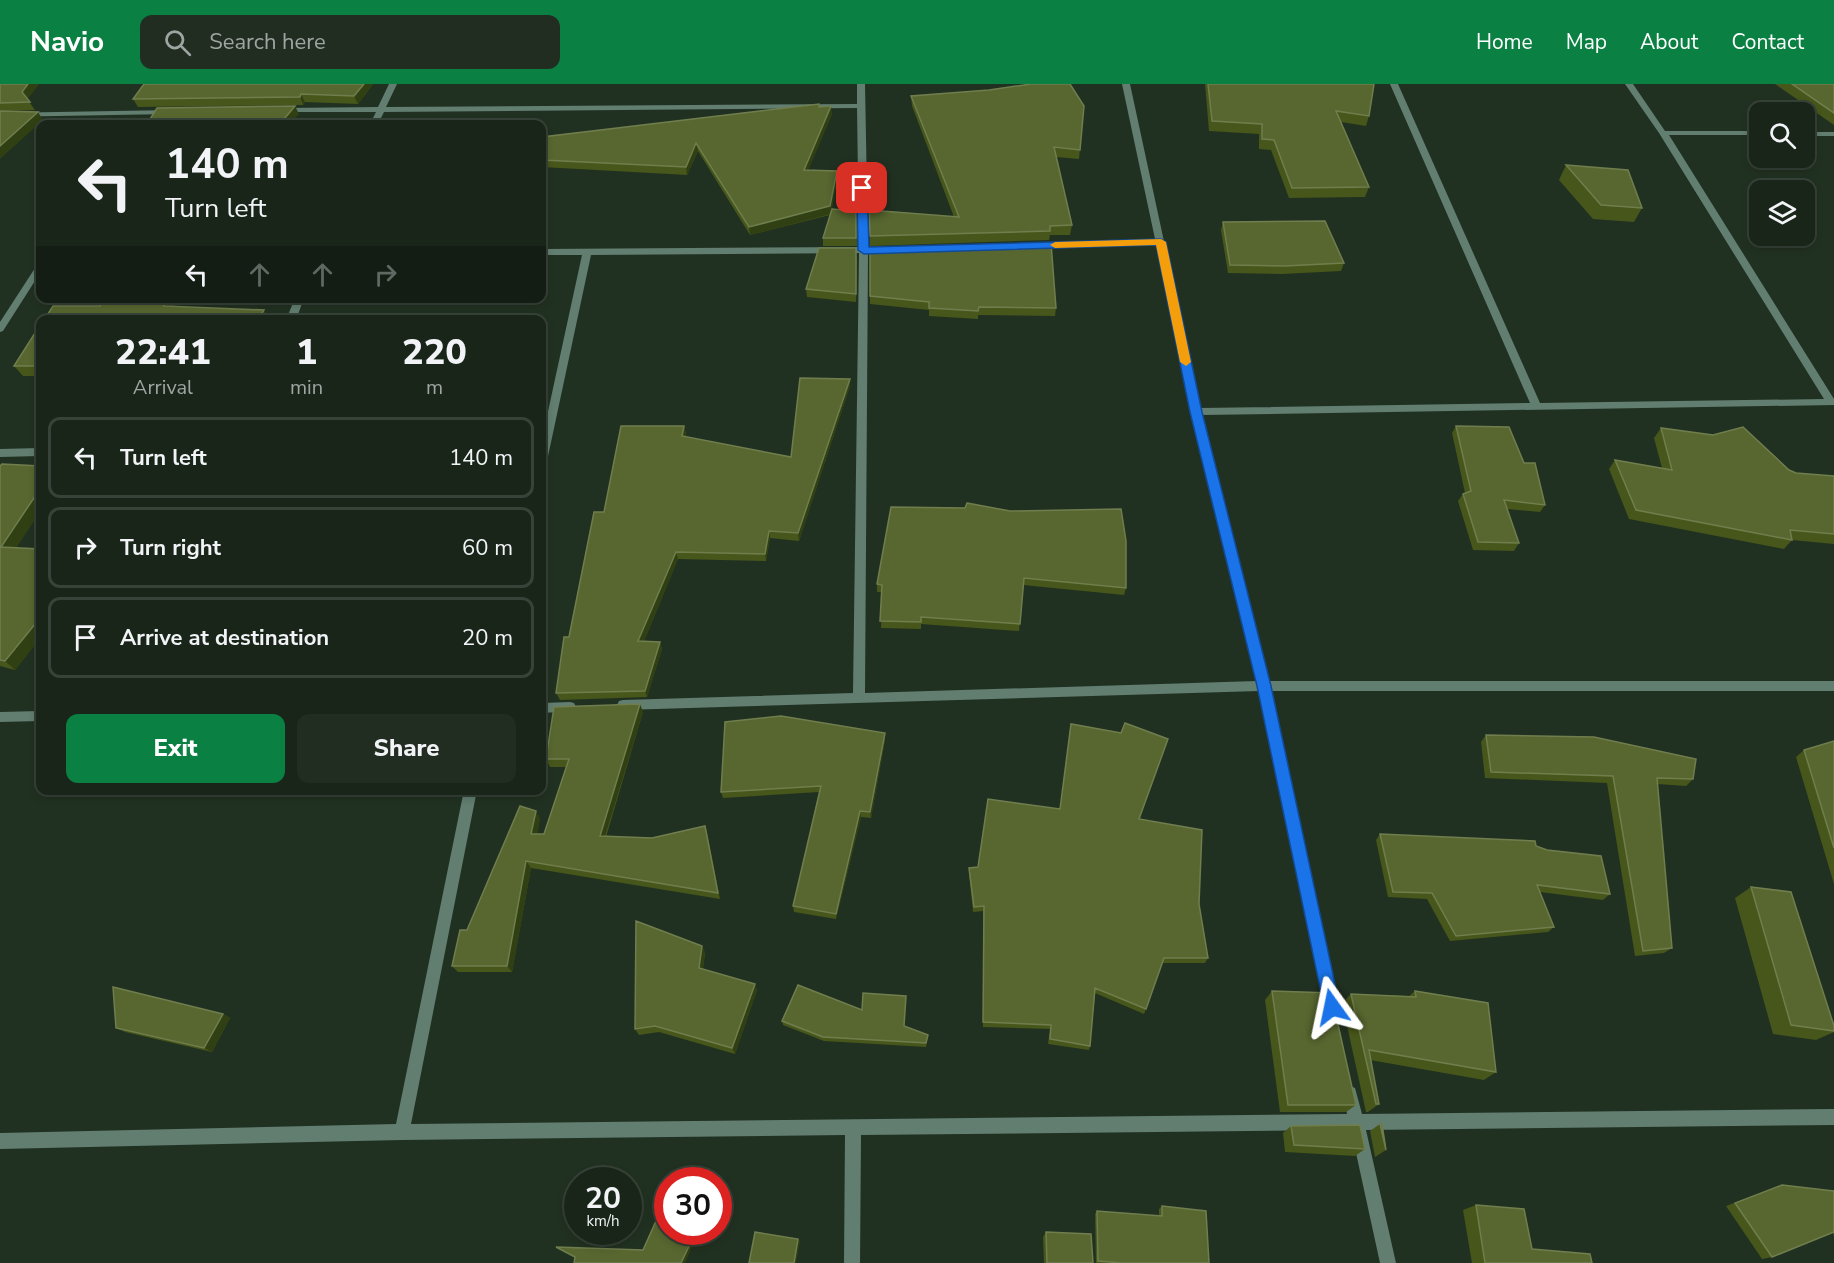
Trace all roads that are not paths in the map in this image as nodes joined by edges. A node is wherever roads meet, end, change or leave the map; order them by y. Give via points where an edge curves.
1 (393, 84) edge
2 (861, 84) edge
3 (1126, 84) edge
4 (1394, 84) edge
5 (1629, 84) edge
6 (861, 106) junction
7 (381, 108) junction
8 (278, 110) edge
9 (175, 112) edge
10 (141, 113) junction
11 (0, 115) edge
12 (136, 120) edge
13 (376, 120) edge
14 (1663, 133) junction
15 (1749, 133) edge
16 (1815, 134) edge
17 (1834, 134) edge
18 (1161, 242) junction
19 (1030, 246) edge
20 (864, 250) junction
21 (899, 250) edge
22 (546, 252) edge
23 (587, 252) junction
24 (36, 273) edge
25 (0, 329) edge
26 (1832, 402) edge
27 (1537, 407) junction
28 (1196, 412) junction
29 (546, 433) edge
30 (36, 452) edge
31 (0, 453) edge
32 (1264, 686) junction
33 (1834, 686) edge
34 (860, 699) junction
35 (589, 706) edge
36 (612, 706) edge
37 (546, 708) edge
38 (36, 716) edge
39 (0, 717) edge
40 (470, 795) edge
41 (1334, 1019) edge
42 (1347, 1076) edge
43 (1834, 1117) edge
44 (1356, 1122) junction
45 (853, 1128) junction
46 (402, 1132) junction
47 (0, 1141) edge
48 (852, 1263) edge
49 (1388, 1263) edge

1 - 7 street
2 - 6 street
3 - 18 street
4 - 27 street
5 - 14 street
6 - 7 street
6 - 20 street
7 - 8 street
7 - 13 street
9 - 10 street
10 - 11 street
10 - 12 street
14 - 15 street
14 - 26 street
16 - 17 street
18 - 19 street
18 - 28 street
20 - 21 street
20 - 23 street
20 - 34 street
22 - 23 street
23 - 29 street
24 - 25 street
26 - 27 street
27 - 28 street
28 - 32 street
30 - 31 street
32 - 33 street
32 - 34 street
32 - 41 street
34 - 36 street
35 - 37 street
38 - 39 street
40 - 46 street
42 - 44 street
43 - 44 street
44 - 45 street
44 - 49 street
45 - 46 street
45 - 48 street
46 - 47 street

